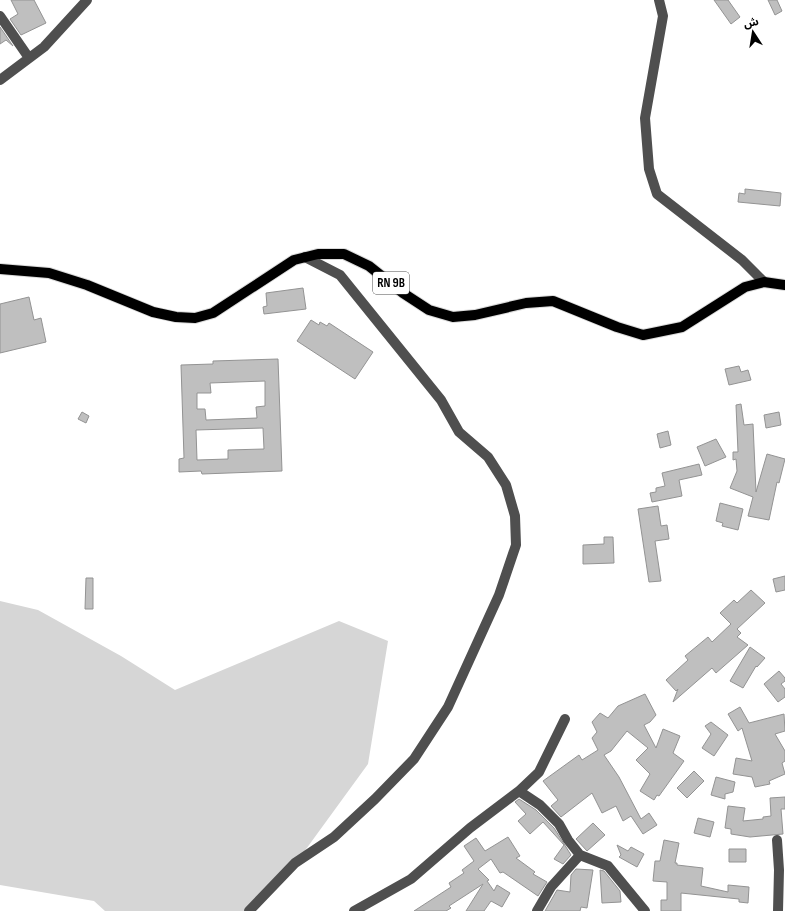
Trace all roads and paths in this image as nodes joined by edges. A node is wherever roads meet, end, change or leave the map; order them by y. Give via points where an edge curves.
1 (87, 0) edge
2 (659, 0) edge
3 (0, 16) edge
4 (29, 58) junction
5 (0, 80) edge
6 (305, 257) junction
7 (0, 270) edge
8 (764, 282) junction
9 (785, 285) edge
10 (565, 719) dead end
11 (519, 791) junction
12 (777, 840) dead end
13 (580, 855) junction
14 (249, 911) edge
15 (354, 911) edge
16 (537, 911) edge
17 (644, 911) edge
18 (778, 911) edge

1 - 4 street via 44,47
2 - 8 street via 662,16 645,118 649,169 656,194 742,260
3 - 4 street
4 - 5 street
6 - 7 main road, RN 9B via 294,260 214,312 195,318 152,312 49,273
6 - 8 main road, RN 9B via 344,254 369,266 429,310 453,317 475,315 526,302 553,301 643,335 682,327 745,287
6 - 14 street via 340,275 441,400 459,432 488,456 506,485 515,516 516,545 499,595 448,707 414,759 334,836 295,863
8 - 9 main road, RN 9B
10 - 11 street via 539,772
11 - 13 street via 540,805 559,824
11 - 15 street via 470,828 411,879
12 - 18 street
13 - 16 street via 552,887
13 - 17 street via 608,866

